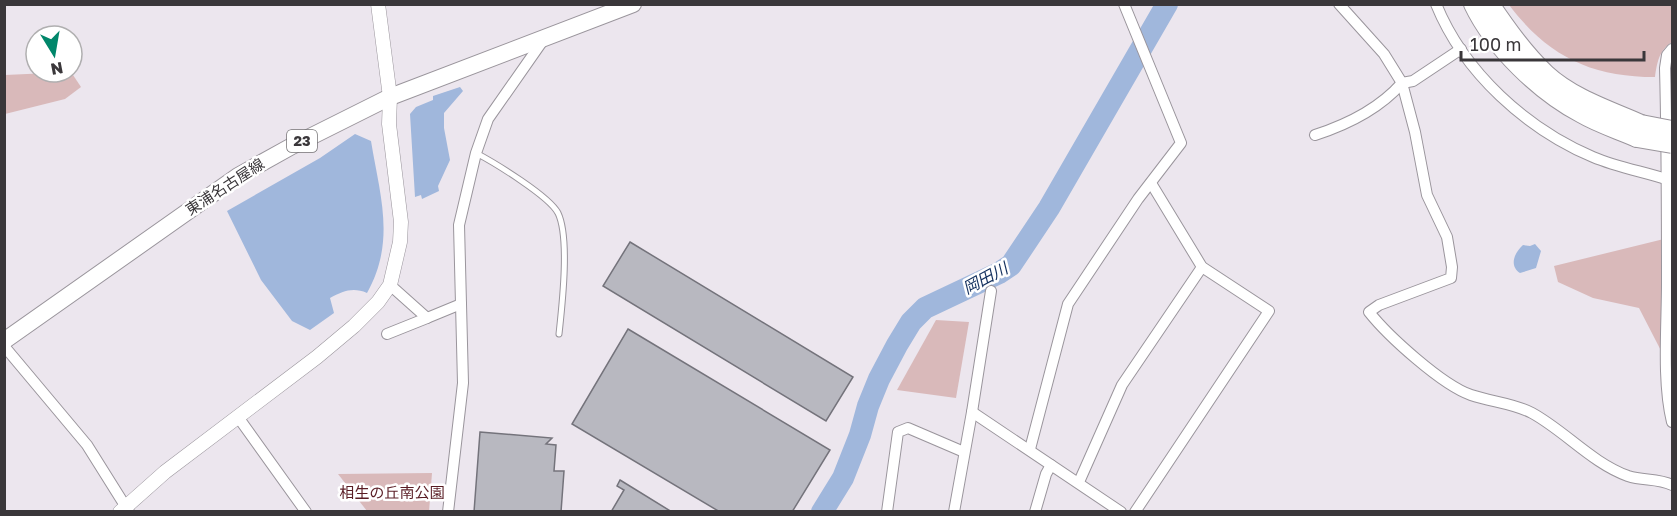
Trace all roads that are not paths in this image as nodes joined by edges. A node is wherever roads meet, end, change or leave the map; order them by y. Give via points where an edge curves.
1 (633, 4) edge
2 (1124, 4) edge
3 (1339, 4) edge
4 (1436, 4) edge
5 (1473, 4) edge
6 (1490, 4) edge
7 (380, 7) edge
8 (612, 8) edge
9 (546, 37) junction
10 (1461, 49) junction
11 (1672, 49) edge
12 (1402, 83) junction
13 (390, 97) junction
14 (1672, 130) edge
15 (1639, 131) junction
16 (1315, 135) dead end
17 (1672, 144) edge
18 (476, 153) junction
19 (1670, 180) edge
20 (1151, 183) junction
21 (1202, 267) junction
22 (390, 285) junction
23 (991, 291) dead end
24 (461, 304) junction
25 (428, 318) junction
26 (387, 334) dead end
27 (559, 334) dead end
28 (4, 341) edge
29 (4, 346) edge
30 (972, 412) junction
31 (238, 417) junction
32 (1672, 422) edge
33 (1030, 449) junction
34 (964, 452) junction
35 (1051, 465) junction
36 (1078, 482) junction
37 (1672, 485) edge
38 (125, 510) edge
39 (302, 510) edge
40 (448, 512) edge
41 (886, 512) edge
42 (954, 512) edge
43 (1035, 512) edge
44 (1121, 512) edge
45 (1135, 512) edge

1 - 8 main road, 東浦名古屋線 / 23
2 - 20 street via 1181,143
3 - 12 street via 1384,54
4 - 10 street
5 - 15 highway via 1500,46 1533,80 1581,114
6 - 15 highway via 1513,38 1547,75
7 - 13 street
8 - 9 main road, 東浦名古屋線 / 23
9 - 13 main road, 東浦名古屋線 / 23
9 - 18 street via 488,119
10 - 12 street via 1413,81
10 - 19 street via 1488,83 1530,122 1593,157
11 - 19 street via 1665,68
12 - 16 street via 1364,113
12 - 37 street via 1426,195 1447,237 1452,267 1450,278 1369,312 1431,370 1462,391 1535,414 1593,456 1629,476
13 - 22 street via 389,124 401,222
13 - 28 main road, 東浦名古屋線 / 23 via 238,176
14 - 15 highway, bridge
15 - 17 highway, bridge
18 - 24 street via 459,225
18 - 27 lane via 550,203 558,214 563,242
19 - 32 street via 1667,356
20 - 21 street
20 - 33 street via 1068,304
21 - 36 street via 1122,385
21 - 45 street via 1269,311
22 - 25 street
22 - 31 street via 354,326
23 - 30 street
24 - 25 street
24 - 40 street via 463,383
25 - 26 street
29 - 38 street via 87,445
30 - 33 street
30 - 34 street
31 - 38 street via 165,471
31 - 39 street
33 - 35 street
34 - 41 street via 908,428 898,432
34 - 42 street
35 - 36 street
35 - 43 street
36 - 44 street

